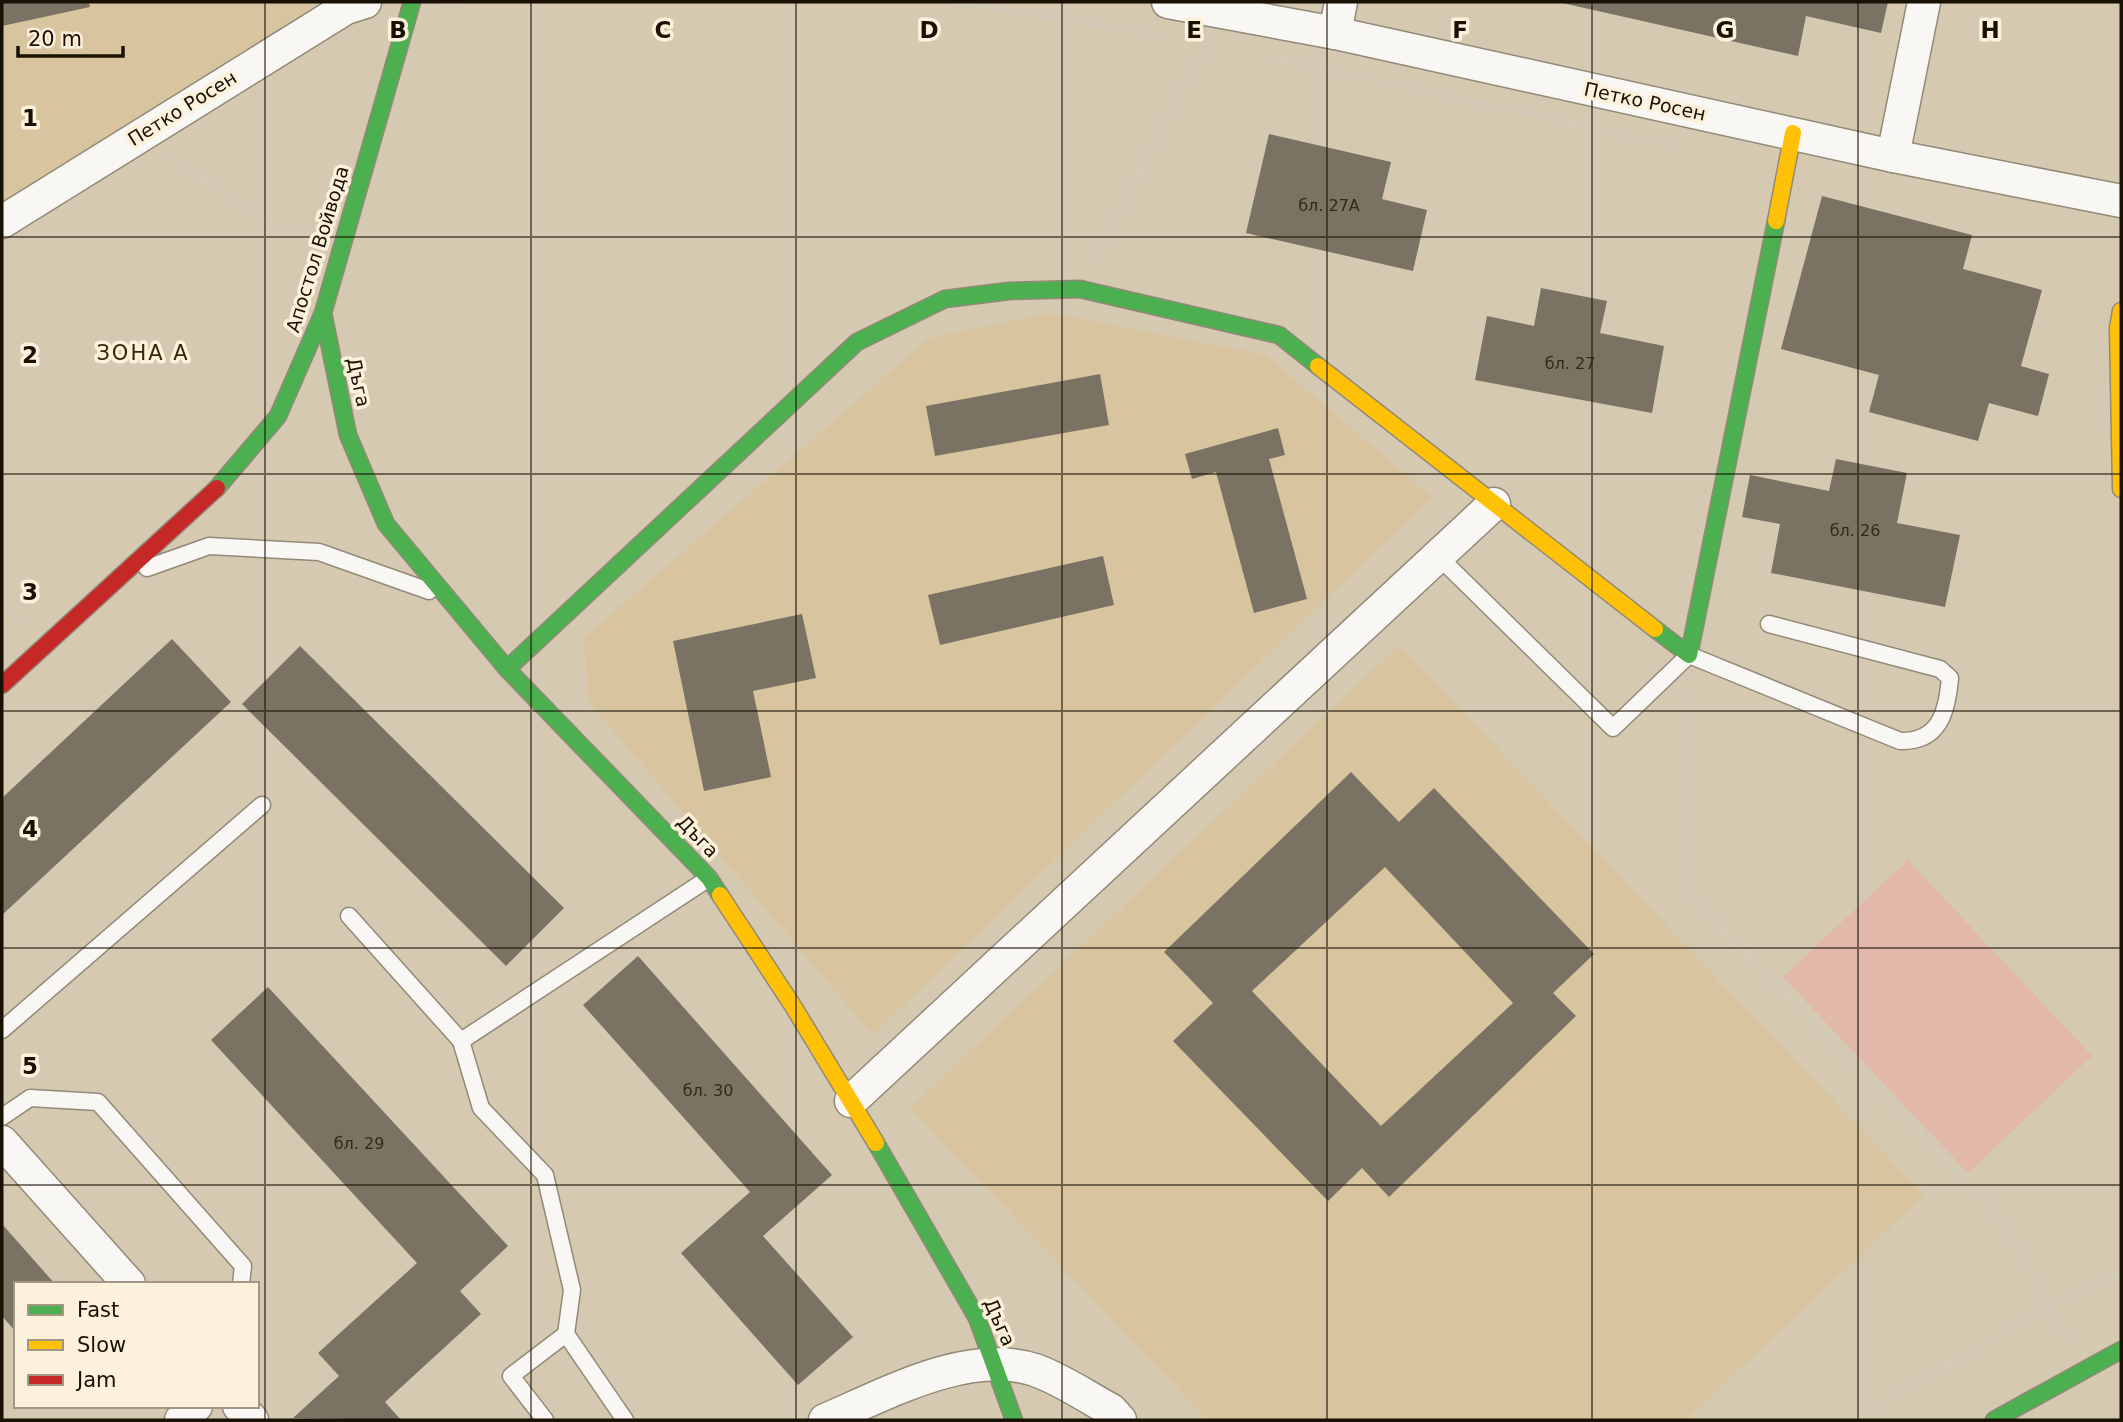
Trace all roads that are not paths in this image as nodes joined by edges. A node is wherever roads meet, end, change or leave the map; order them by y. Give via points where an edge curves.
1 (365, 2) edge
2 (412, 2) edge
3 (1168, 2) edge
4 (1341, 2) edge
5 (1924, 2) edge
6 (1335, 33) junction
7 (1793, 134) junction
8 (1893, 156) junction
9 (2121, 201) edge
10 (2, 222) edge
11 (2121, 311) edge
12 (323, 313) junction
13 (2121, 489) edge
14 (1494, 504) junction
15 (1439, 557) junction
16 (125, 576) junction
17 (443, 596) junction
18 (1769, 624) dead end
19 (1689, 655) junction
20 (507, 668) junction
21 (2, 685) edge
22 (262, 805) dead end
23 (709, 877) junction
24 (349, 916) dead end
25 (2, 1030) edge
26 (461, 1041) junction
27 (851, 1101) junction
28 (2, 1117) edge
29 (2, 1142) edge
30 (127, 1282) edge
31 (241, 1282) edge
32 (566, 1334) junction
33 (2121, 1350) edge
34 (995, 1362) junction
35 (194, 1408) edge
36 (181, 1420) edge
37 (545, 1420) edge
38 (625, 1420) edge
39 (825, 1420) edge
40 (1014, 1420) edge
41 (1120, 1420) edge
42 (1994, 1420) edge

1 - 10 street, Петко Росен via 346,8
2 - 12 street, Апостол Войвода
3 - 6 street, Петко Росен
4 - 6 street
5 - 8 street
6 - 7 street, Петко Росен
7 - 8 street, Петко Росен
7 - 19 street
8 - 9 street, Петко Росен
11 - 13 street
12 - 16 street, Апостол Войвода via 278,416 206,500
12 - 17 street, Дъга via 348,435 380,511
14 - 15 street
14 - 19 street
14 - 20 street via 1279,335 1080,289 945,299 857,342
15 - 19 lane via 1613,728
15 - 27 street
16 - 17 lane via 209,546 319,552
16 - 21 street, Апостол Войвода
17 - 20 street, Дъга
18 - 19 lane via 1940,669 1950,678 1949,693 1936,729 1925,739 1900,741
20 - 23 street, Дъга
22 - 25 lane
23 - 26 lane
23 - 27 street, Дъга
24 - 26 lane
26 - 32 lane via 481,1108 545,1175 572,1290
27 - 34 street, Дъга via 946,1260
28 - 31 lane via 30,1098 98,1102 243,1266
29 - 30 street
32 - 37 lane via 511,1376
32 - 38 lane
33 - 42 street
34 - 39 street via 915,1381
34 - 40 street, Дъга
34 - 41 street via 1036,1370 1111,1410
35 - 36 street

